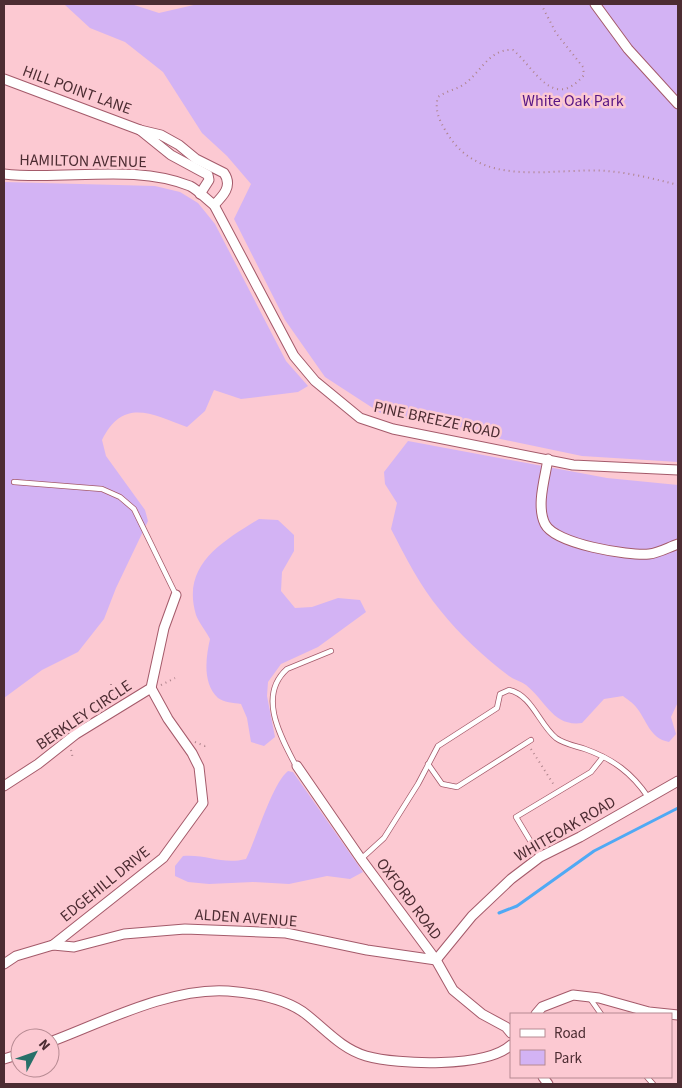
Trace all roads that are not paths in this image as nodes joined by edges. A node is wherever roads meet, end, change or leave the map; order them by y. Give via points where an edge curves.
1 (595, 4) edge
2 (4, 79) edge
3 (678, 104) edge
4 (140, 130) junction
5 (161, 135) junction
6 (154, 144) junction
7 (191, 161) junction
8 (4, 174) edge
9 (200, 194) junction
10 (214, 205) junction
11 (548, 460) junction
12 (678, 470) edge
13 (14, 482) dead end
14 (678, 544) edge
15 (176, 595) joint
16 (331, 651) dead end
17 (154, 687) junction
18 (529, 742) road end
19 (603, 757) junction
20 (428, 764) junction
21 (297, 766) joint
22 (678, 781) edge
23 (4, 786) edge
24 (648, 797) junction
25 (540, 857) junction
26 (361, 859) junction
27 (53, 945) junction
28 (436, 960) junction
29 (4, 964) edge
30 (589, 997) junction
31 (537, 1013) edge
32 (600, 1013) edge
33 (659, 1013) edge
34 (510, 1032) edge
35 (60, 1038) edge
36 (510, 1046) edge

1 - 3 street via 628,49
2 - 4 street, HILL POINT LANE
4 - 5 street, HILL POINT LANE
4 - 6 street, HILL POINT LANE
5 - 6 street
5 - 7 street, HILL POINT LANE via 179,144
6 - 7 street, HILL POINT LANE
7 - 9 street, HILL POINT LANE via 208,175 209,180
7 - 10 street, HILL POINT LANE via 227,177 224,195
8 - 9 street, HAMILTON AVENUE via 25,177 137,175 164,178 192,187
9 - 10 street, HAMILTON AVENUE
10 - 11 street, PINE BREEZE ROAD via 294,356 337,401 360,418 394,429
11 - 12 street, PINE BREEZE ROAD via 573,465
11 - 14 street via 541,506 545,524 559,537 637,554 652,554
13 - 15 lane via 102,489 120,497 134,509
15 - 17 street, BERKLEY CIRCLE via 164,628
16 - 21 lane via 287,669 281,674 274,691 275,719
17 - 23 street, BERKLEY CIRCLE via 76,734
17 - 27 street, EDGEHILL DRIVE via 168,719 199,767 203,803 163,858
18 - 20 lane via 458,788 442,784
19 - 20 lane via 558,739 524,698 508,690 500,694 497,708 438,746
19 - 24 lane via 626,770
19 - 25 lane via 591,772 516,817
20 - 26 lane via 384,838
21 - 26 street, OXFORD ROAD
22 - 24 street, WHITEOAK ROAD
24 - 25 street, WHITEOAK ROAD
25 - 28 street, WHITEOAK ROAD via 511,878 472,916
26 - 28 street, OXFORD ROAD
27 - 28 street, ALDEN AVENUE via 74,947 124,934 185,929 268,932
27 - 29 street via 16,956
28 - 34 street, OXFORD ROAD via 453,990
30 - 31 street via 573,995 542,1007
30 - 32 lane
30 - 33 street
35 - 36 street via 180,996 226,991 258,994 285,1003 306,1014 342,1045 366,1056 452,1061 504,1052

